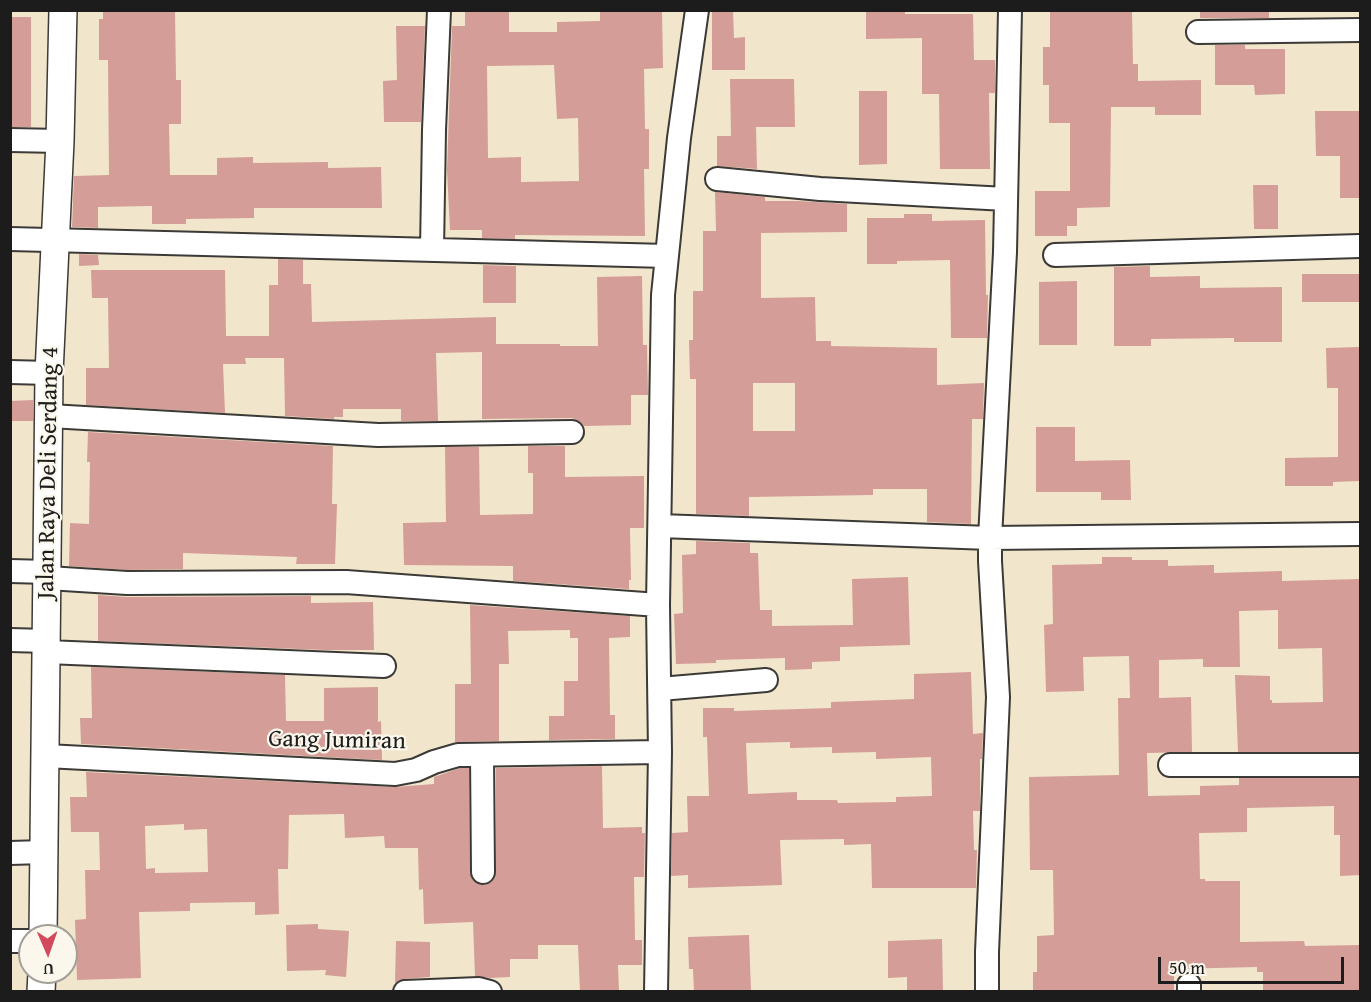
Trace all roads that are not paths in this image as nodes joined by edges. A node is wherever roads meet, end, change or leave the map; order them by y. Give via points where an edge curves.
1 (63, 10) edge
2 (440, 10) edge
3 (697, 10) edge
4 (1010, 10) edge
5 (1360, 30) edge
6 (1198, 32) dead end
7 (10, 140) edge
8 (60, 141) junction
9 (717, 179) dead end
10 (1006, 199) junction
11 (10, 238) edge
12 (54, 239) junction
13 (1360, 246) edge
14 (432, 249) junction
15 (1055, 255) dead end
16 (666, 256) junction
17 (10, 372) edge
18 (49, 372) junction
19 (50, 416) junction
20 (572, 432) dead end
21 (660, 526) junction
22 (1360, 534) edge
23 (990, 538) junction
24 (10, 571) edge
25 (48, 575) junction
26 (658, 605) junction
27 (10, 640) edge
28 (47, 646) junction
29 (384, 666) dead end
30 (766, 680) dead end
31 (660, 689) junction
32 (660, 752) junction
33 (482, 755) junction
34 (46, 756) junction
35 (1170, 765) dead end
36 (1360, 765) edge
37 (44, 852) junction
38 (10, 853) edge
39 (483, 873) dead end
40 (43, 924) edge
41 (405, 992) edge
42 (490, 992) edge
43 (656, 992) edge
44 (987, 992) edge

1 - 8 street, Jalan Raya Deli Serdang 4
2 - 14 street
3 - 16 street
4 - 10 street
5 - 6 street
7 - 8 street
8 - 12 street, Jalan Raya Deli Serdang 4
9 - 10 street
10 - 23 street
11 - 12 street
12 - 14 street
12 - 18 street, Jalan Raya Deli Serdang 4
13 - 15 street
14 - 16 street
16 - 21 street
17 - 18 street
18 - 19 street, Jalan Raya Deli Serdang 4
19 - 20 street via 378,435
19 - 25 street, Jalan Raya Deli Serdang 4
21 - 23 street
21 - 26 street
22 - 23 street
23 - 44 street via 998,697
24 - 25 street
25 - 26 street via 126,583 346,582
25 - 28 street, Jalan Raya Deli Serdang 4
26 - 31 street
27 - 28 street
28 - 29 street
28 - 34 street, Jalan Raya Deli Serdang 4
30 - 31 street
31 - 32 street
32 - 33 street, Gang Jumiran
32 - 43 street
33 - 34 street, Gang Jumiran via 458,756 395,774
33 - 39 street
34 - 37 street, Jalan Raya Deli Serdang 4
35 - 36 street
37 - 38 street
37 - 40 street, Jalan Raya Deli Serdang 4
41 - 42 street

